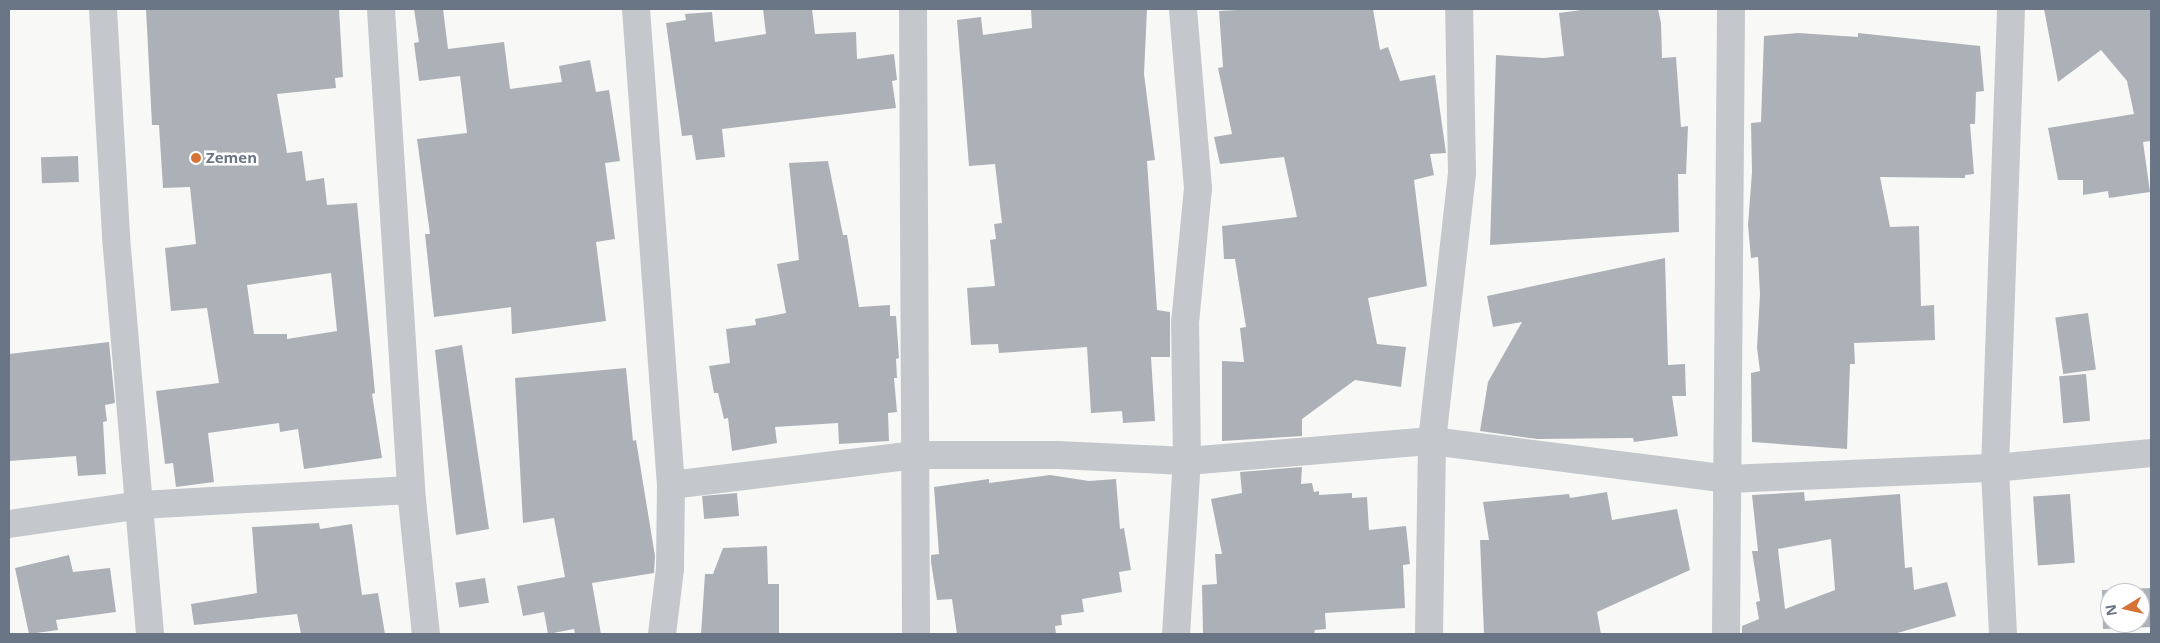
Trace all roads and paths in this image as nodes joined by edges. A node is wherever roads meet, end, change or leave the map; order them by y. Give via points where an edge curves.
1 (103, 9) edge
2 (381, 9) edge
3 (636, 9) edge
4 (913, 9) edge
5 (1183, 9) edge
6 (1459, 9) edge
7 (1731, 9) edge
8 (2012, 9) edge
9 (1432, 441) junction
10 (2151, 453) edge
11 (914, 455) junction
12 (1187, 461) junction
13 (1995, 468) junction
14 (1729, 479) junction
15 (671, 485) junction
16 (411, 490) junction
17 (141, 505) junction
18 (9, 524) edge
19 (150, 634) edge
20 (426, 634) edge
21 (662, 634) edge
22 (916, 634) edge
23 (1176, 634) edge
24 (1429, 634) edge
25 (1726, 634) edge
26 (2003, 634) edge

1 - 17 street via 116,237
2 - 16 street
3 - 15 street
4 - 11 street
5 - 12 street via 1198,188 1185,323
6 - 9 street via 1462,173
7 - 14 street
8 - 13 street
9 - 12 street
9 - 14 street
9 - 24 street
10 - 13 street
11 - 12 street via 1057,455
11 - 15 street
11 - 22 street
12 - 23 street
13 - 14 street
13 - 26 street
14 - 25 street
15 - 21 street via 670,569
16 - 17 street
16 - 20 street
17 - 18 street
17 - 19 street

